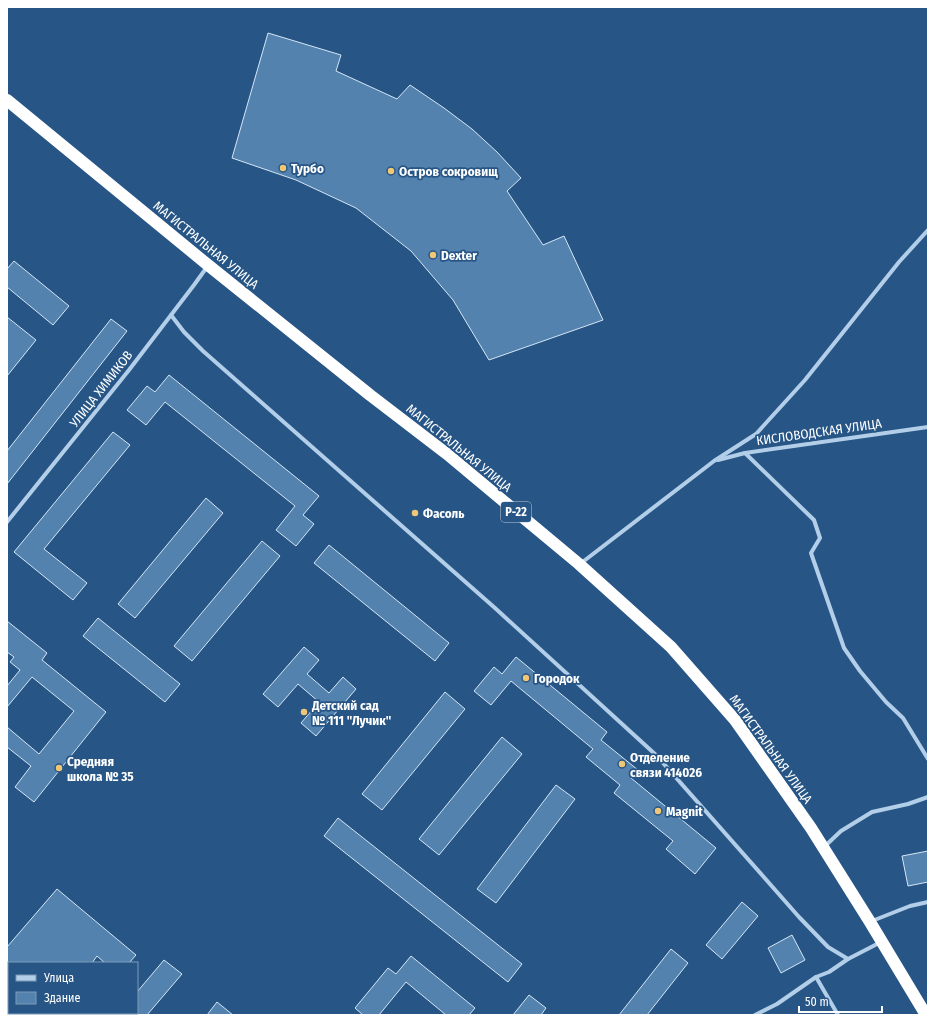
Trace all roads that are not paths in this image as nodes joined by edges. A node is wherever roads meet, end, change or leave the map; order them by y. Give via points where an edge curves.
1 (7, 100) edge
2 (928, 230) edge
3 (208, 265) junction
4 (171, 315) junction
5 (928, 427) edge
6 (745, 453) junction
7 (714, 462) junction
8 (7, 522) edge
9 (579, 564) junction
10 (928, 759) edge
11 (928, 797) edge
12 (824, 847) junction
13 (928, 902) edge
14 (870, 922) junction
15 (882, 942) junction
16 (848, 959) junction
17 (816, 977) junction
18 (755, 1015) edge
19 (838, 1015) edge
20 (926, 1015) edge

1 - 3 highway, МАГИСТРАЛЬНАЯ УЛИЦА / Р-22
2 - 7 street via 898,262 805,380 756,434
3 - 4 street, УЛИЦА ХИМИКОВ
3 - 9 highway, МАГИСТРАЛЬНАЯ УЛИЦА / Р-22 via 370,396 447,454
4 - 8 street, УЛИЦА ХИМИКОВ
4 - 16 street via 203,351 478,593 656,755 799,917 828,947
5 - 6 street, КИСЛОВОДСКАЯ УЛИЦА
6 - 7 street, КИСЛОВОДСКАЯ УЛИЦА
6 - 10 street via 814,520 820,538 811,553 844,648 886,702 903,718
7 - 9 street
9 - 12 highway, МАГИСТРАЛЬНАЯ УЛИЦА / Р-22 via 671,647 736,720
11 - 12 street via 872,812 840,831
12 - 14 highway, МАГИСТРАЛЬНАЯ УЛИЦА / Р-22
13 - 14 street via 910,906
14 - 15 highway, МАГИСТРАЛЬНАЯ УЛИЦА / Р-22
15 - 16 street
15 - 20 highway, МАГИСТРАЛЬНАЯ УЛИЦА / Р-22
16 - 17 street via 830,972
17 - 18 street via 777,1004
17 - 19 street

